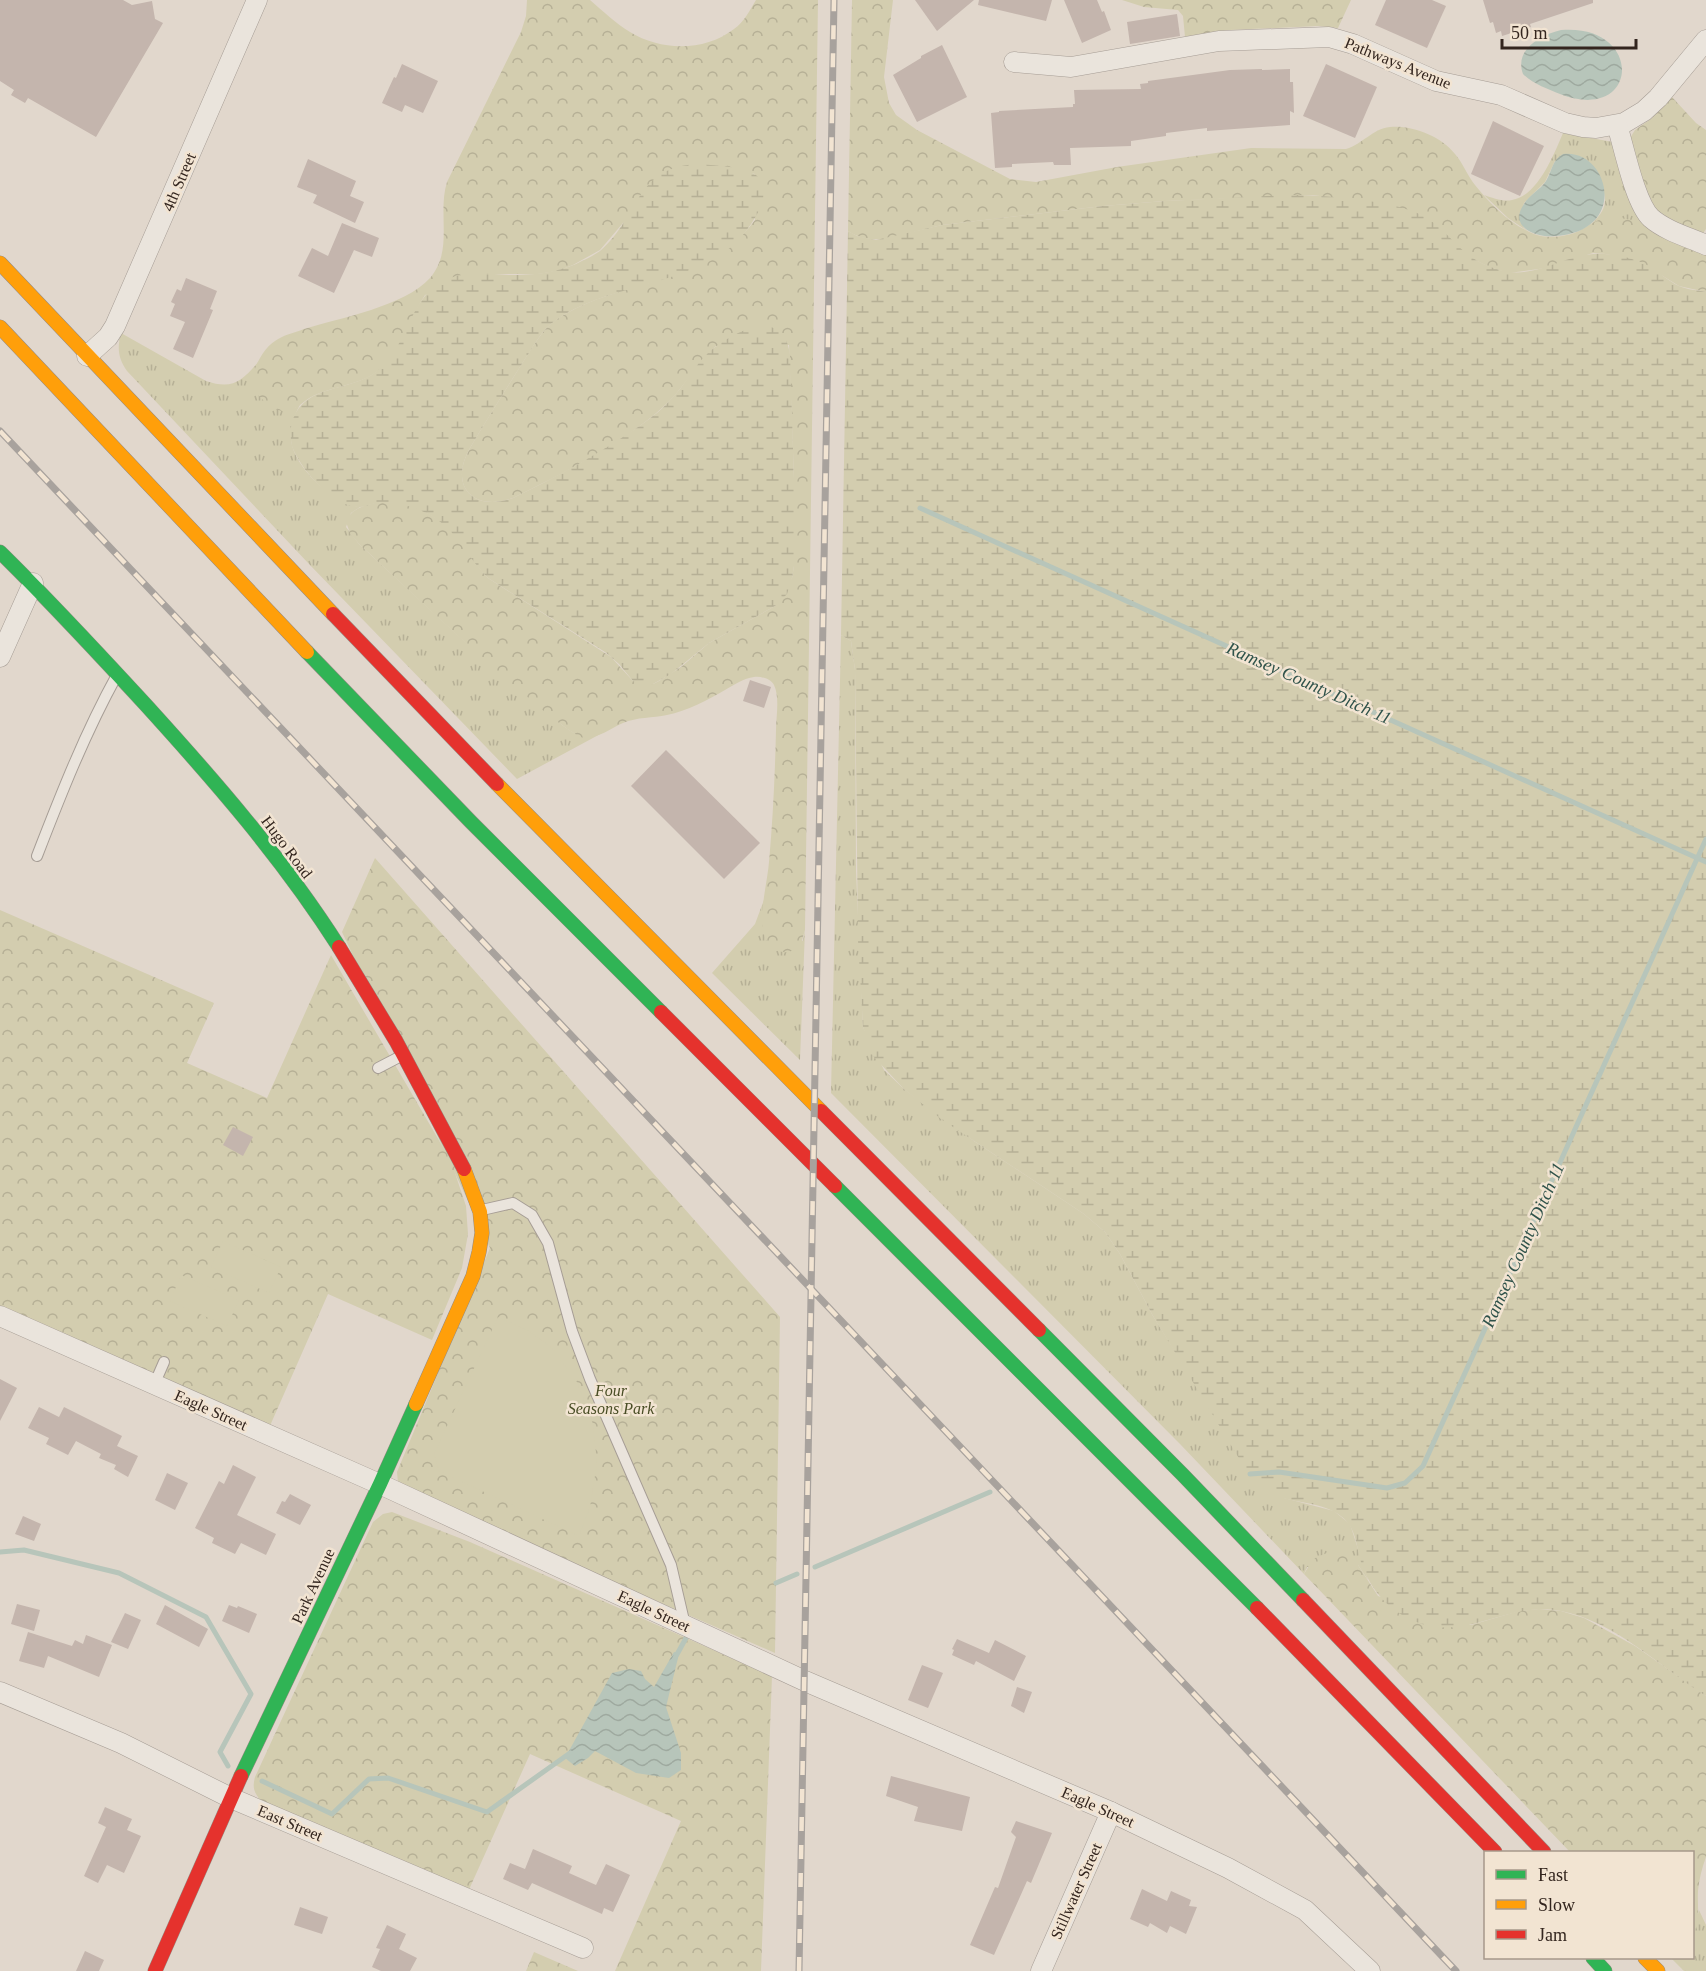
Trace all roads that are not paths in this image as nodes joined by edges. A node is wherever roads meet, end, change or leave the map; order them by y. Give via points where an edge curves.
1 (257, 0) edge
2 (1706, 40) edge
3 (1014, 62) dead end
4 (1617, 125) junction
5 (1706, 245) edge
6 (0, 263) edge
7 (0, 327) edge
8 (87, 356) junction
9 (0, 552) edge
10 (33, 583) junction
11 (0, 657) edge
12 (117, 674) junction
13 (37, 856) dead end
14 (404, 1054) junction
15 (378, 1068) dead end
16 (479, 1210) junction
17 (0, 1316) edge
18 (164, 1362) dead end
19 (154, 1384) junction
20 (380, 1484) junction
21 (685, 1625) junction
22 (0, 1692) edge
23 (231, 1798) junction
24 (1111, 1812) junction
25 (1494, 1851) edge
26 (1544, 1851) edge
27 (583, 1948) dead end
28 (1594, 1959) edge
29 (1646, 1959) edge
30 (154, 1971) edge
31 (1041, 1971) edge
32 (1370, 1971) edge
33 (1605, 1971) edge
34 (1658, 1971) edge

1 - 8 street, 4th Street via 115,326
2 - 4 street, Pathways Avenue via 1653,103
3 - 4 street, Pathways Avenue via 1064,68 1219,41 1329,37 1436,81 1506,97 1571,125
4 - 5 street via 1647,214 1667,228
6 - 8 main road
7 - 25 main road via 455,806 1221,1572
8 - 26 main road via 438,725 1183,1475
9 - 10 main road, Hugo Road
10 - 11 street
10 - 12 main road, Hugo Road
12 - 13 lane via 74,763
12 - 14 main road, Hugo Road via 266,844 323,923
14 - 15 lane
14 - 16 main road, Hugo Road via 470,1183
16 - 20 main road, Park Avenue via 482,1229 473,1276
16 - 21 lane via 513,1203 532,1215 548,1243 572,1331 590,1379 671,1564
17 - 19 street, Eagle Street
18 - 19 lane
19 - 20 street, Eagle Street
20 - 21 street, Eagle Street
20 - 23 main road, Park Avenue
21 - 24 street, Eagle Street via 805,1681
22 - 23 street, East Street via 121,1743
23 - 27 street, East Street
23 - 30 main road, Park Avenue
24 - 31 street, Stillwater Street
24 - 32 street, Eagle Street via 1305,1910
28 - 33 main road
29 - 34 main road

